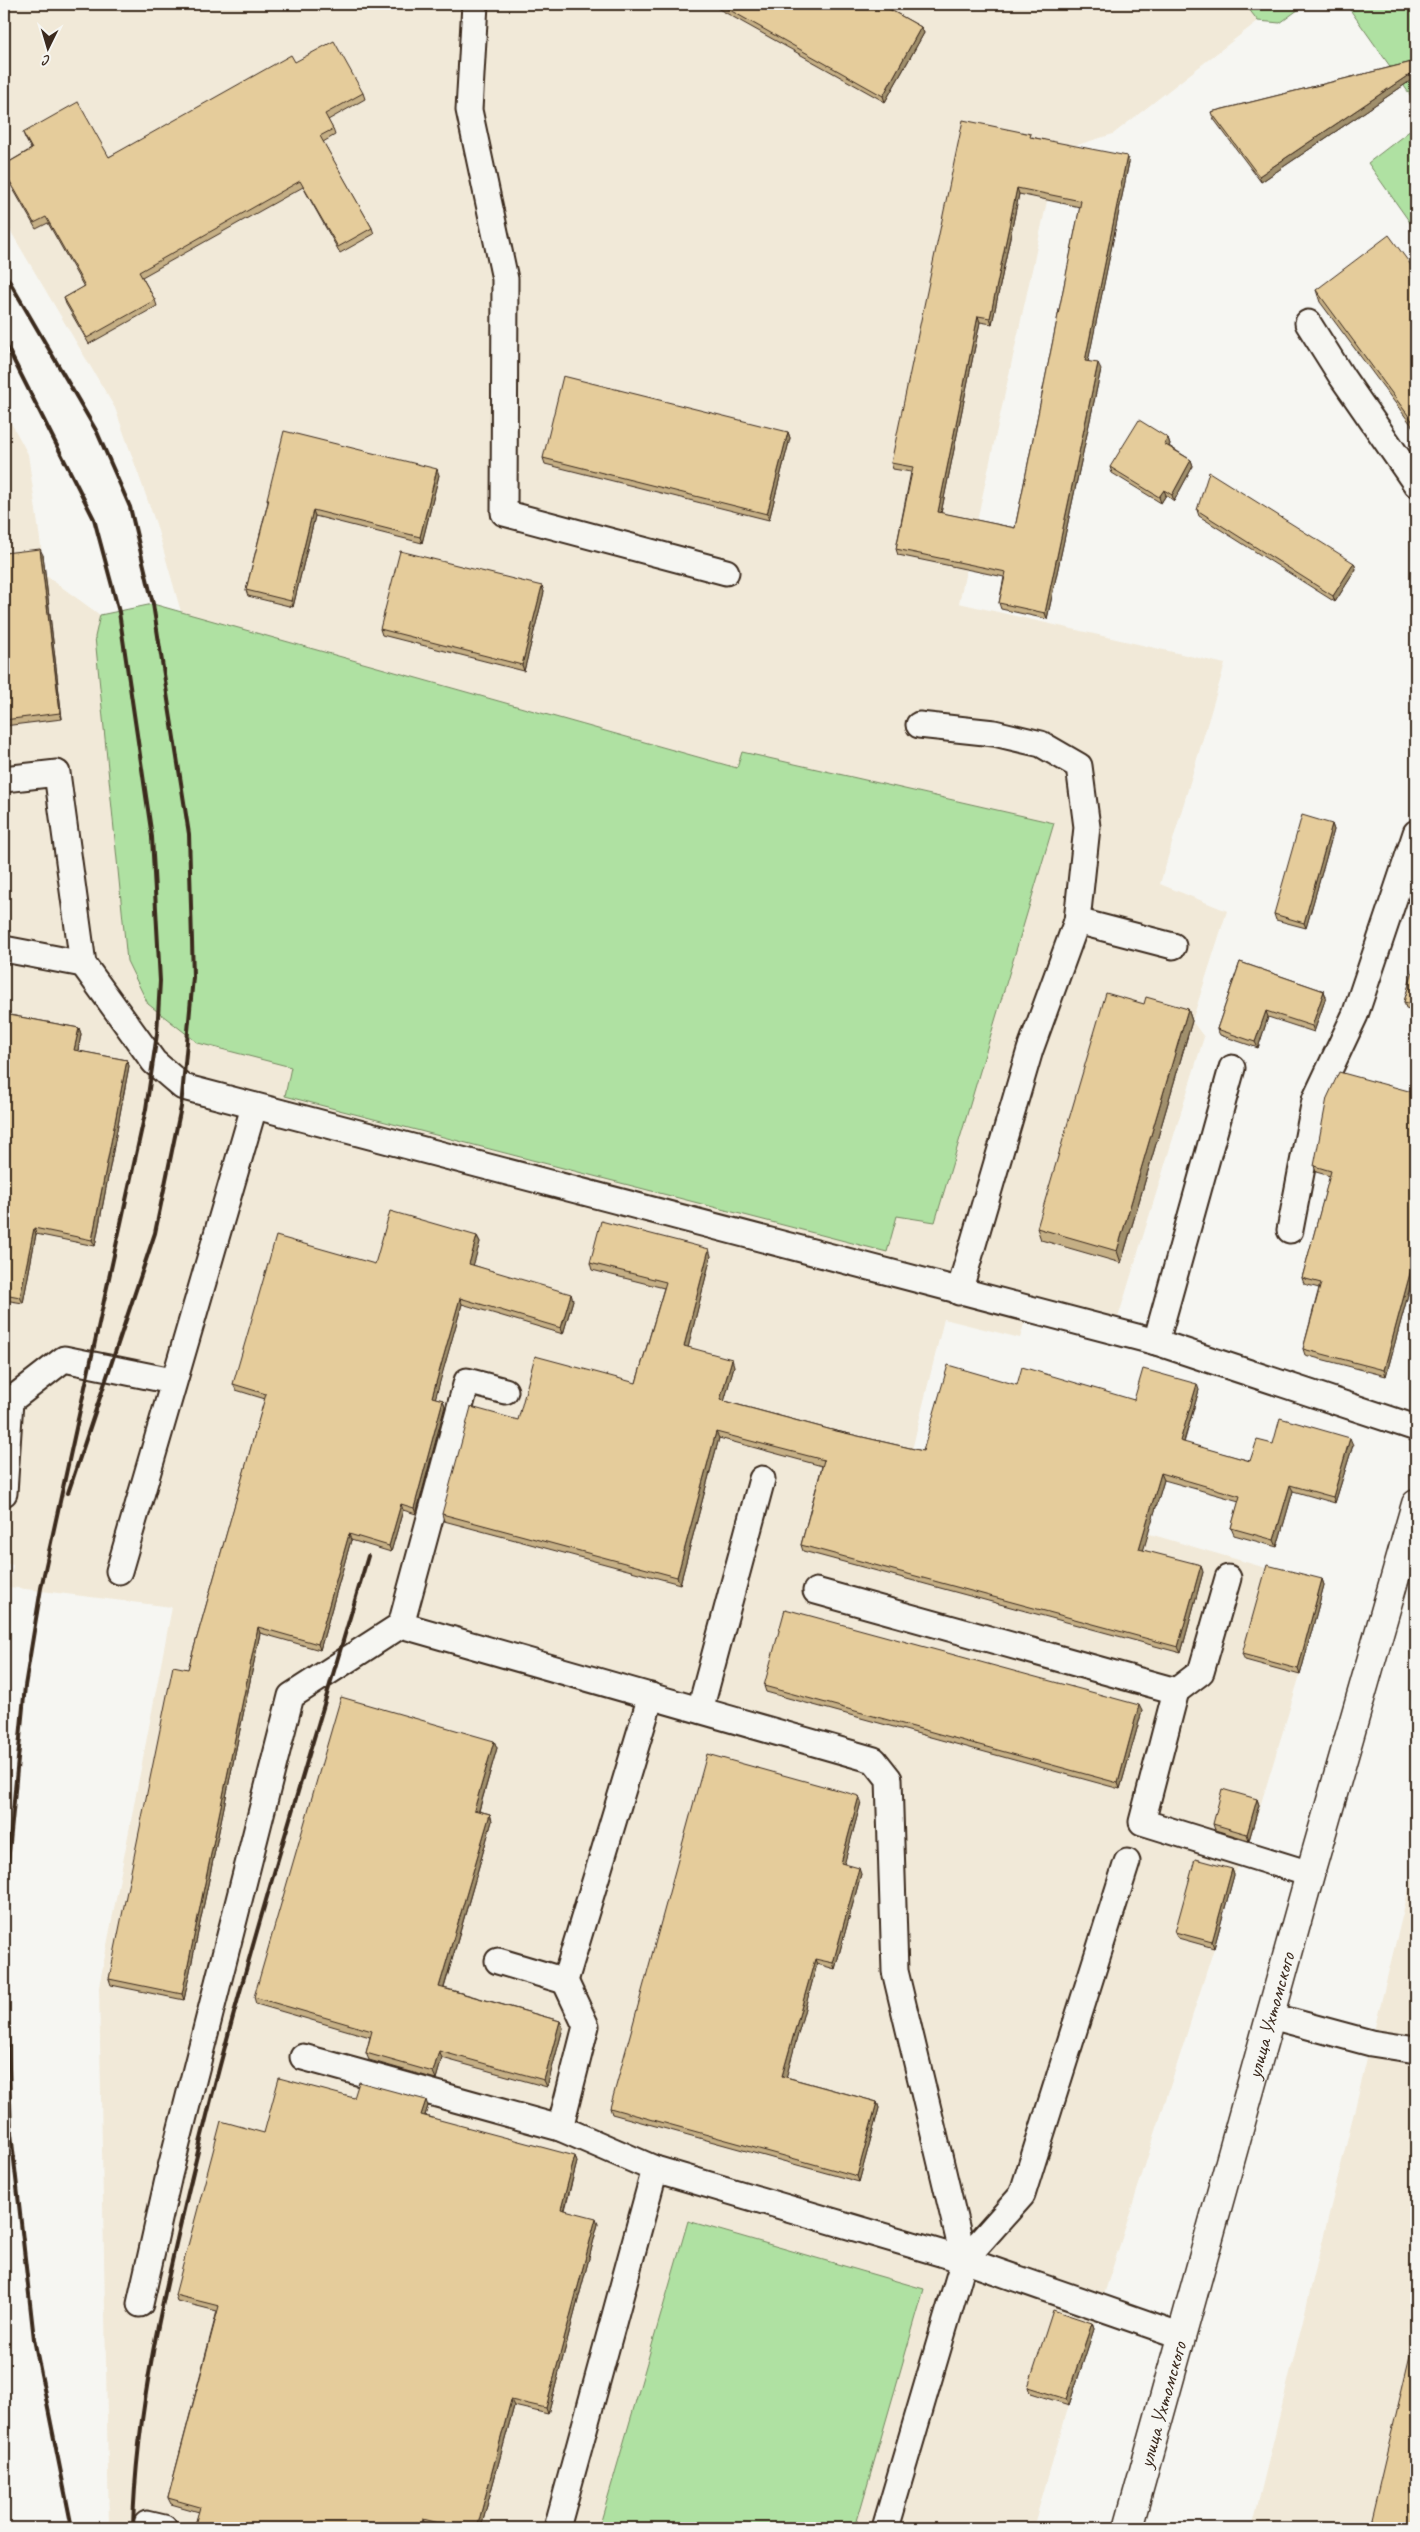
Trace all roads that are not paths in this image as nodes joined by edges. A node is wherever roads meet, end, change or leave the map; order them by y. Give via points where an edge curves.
1 (475, 4) edge
2 (1308, 322) dead end
3 (1416, 484) edge
4 (726, 572) dead end
5 (919, 725) dead end
6 (4, 778) edge
7 (1416, 833) edge
8 (1077, 921) junction
9 (1173, 946) dead end
10 (4, 949) edge
11 (83, 964) junction
12 (1232, 1068) dead end
13 (254, 1107) junction
14 (1290, 1230) dead end
15 (959, 1292) junction
16 (1156, 1342) junction
17 (172, 1381) junction
18 (505, 1391) dead end
19 (7, 1401) edge
20 (1416, 1428) edge
21 (762, 1479) dead end
22 (4, 1493) edge
23 (1416, 1504) edge
24 (118, 1571) dead end
25 (1228, 1578) dead end
26 (816, 1591) dead end
27 (401, 1625) junction
28 (1176, 1691) junction
29 (651, 1696) junction
30 (700, 1710) junction
31 (1127, 1862) dead end
32 (1310, 1874) junction
33 (498, 1961) dead end
34 (565, 1982) junction
35 (1271, 2016) junction
36 (1416, 2050) edge
37 (303, 2058) dead end
38 (560, 2128) junction
39 (654, 2169) junction
40 (964, 2260) junction
41 (140, 2304) dead end
42 (1182, 2336) junction
43 (557, 2528) edge
44 (885, 2528) edge
45 (1128, 2528) edge

1 - 4 lane via 469,110 505,280 504,513
2 - 3 lane
5 - 8 lane via 994,733 1040,744 1079,766 1087,826
6 - 11 lane via 57,773
7 - 14 lane via 1355,1015 1315,1100
8 - 9 lane
8 - 15 lane via 1030,1050
10 - 11 lane
11 - 13 lane via 154,1062 183,1087
12 - 16 lane
13 - 15 lane
13 - 17 lane
15 - 16 lane
16 - 20 lane
17 - 19 lane via 64,1359
17 - 24 lane
18 - 27 lane via 467,1381
19 - 22 lane
21 - 30 lane
23 - 32 street, улица Ухтомского
25 - 28 lane via 1201,1672
26 - 28 lane
27 - 29 lane
27 - 41 lane via 291,1696 169,2175
28 - 32 lane via 1142,1822
29 - 30 lane
29 - 34 lane
30 - 40 lane via 874,1760 889,1779 895,1971
31 - 40 lane via 1022,2195
32 - 35 street, улица Ухтомского
33 - 34 lane
34 - 38 lane via 586,2026
35 - 36 lane via 1371,2043
35 - 42 street, улица Ухтомского
37 - 38 lane
38 - 39 lane
39 - 40 lane
39 - 43 lane
40 - 42 lane
40 - 44 lane
42 - 45 street, улица Ухтомского

